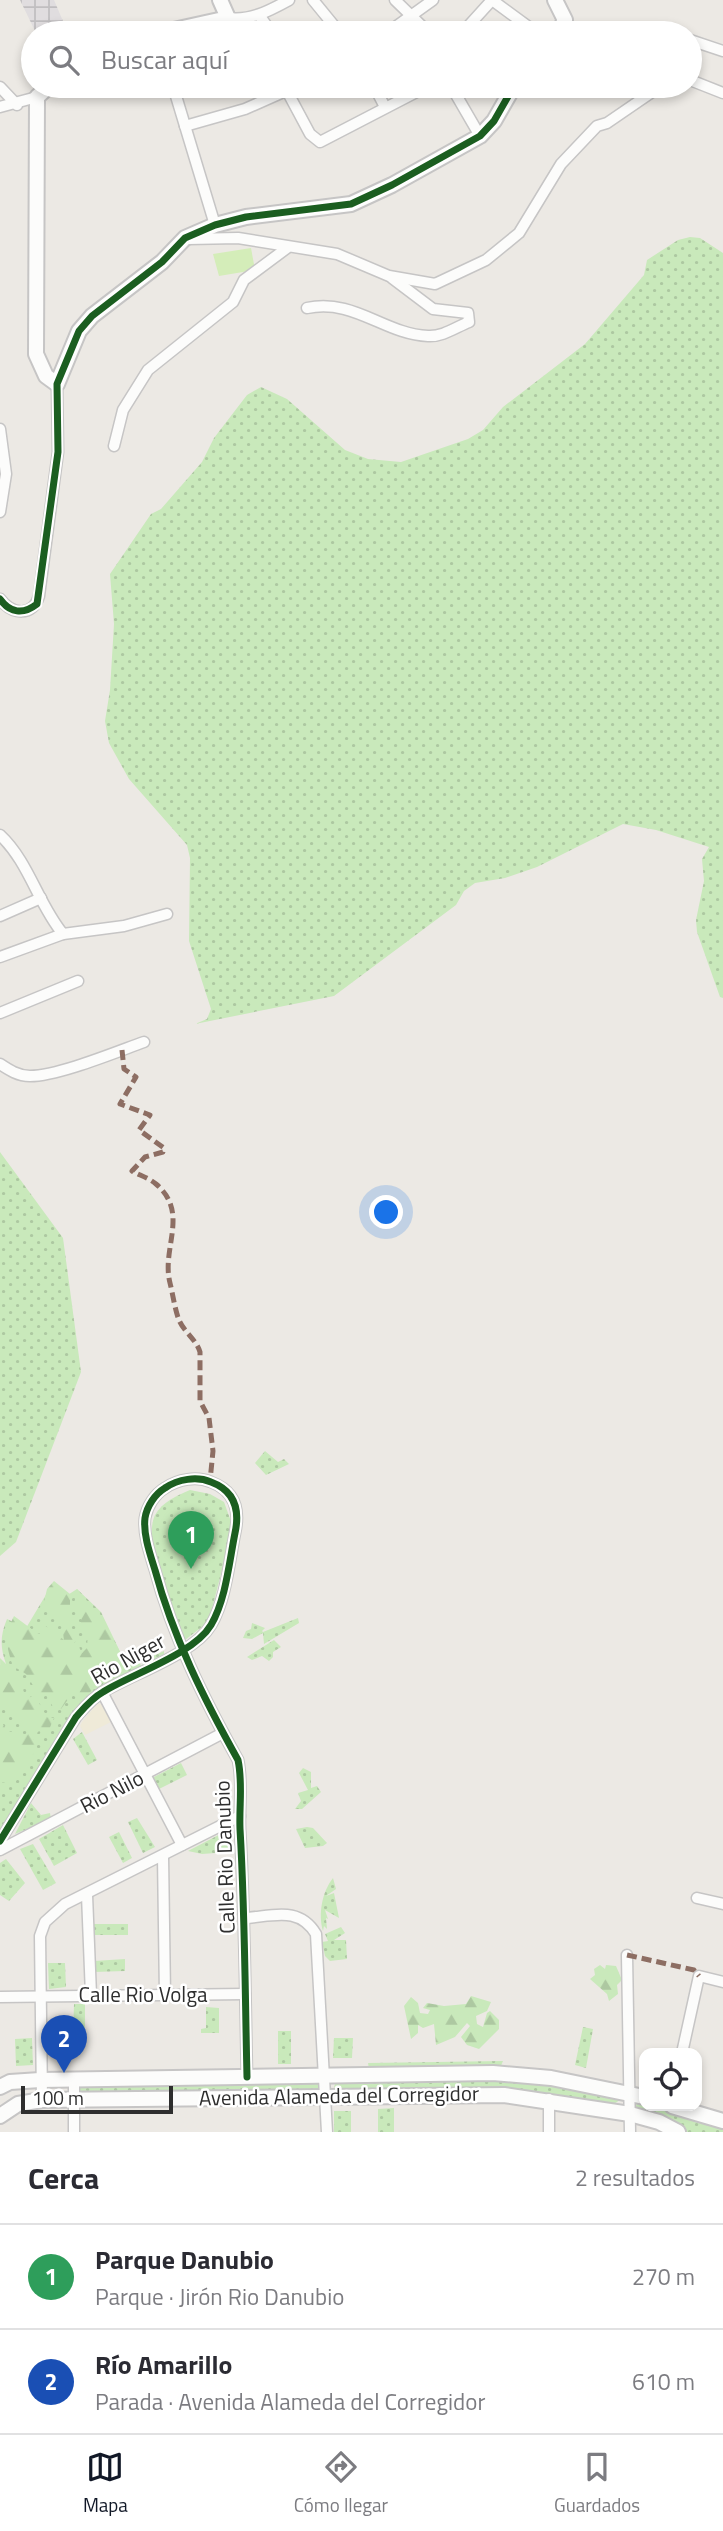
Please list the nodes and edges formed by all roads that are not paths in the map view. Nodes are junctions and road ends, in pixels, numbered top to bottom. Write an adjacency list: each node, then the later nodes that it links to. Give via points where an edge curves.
1 (220, 0): 9 (main road)
2 (289, 0): 8 (street)
3 (313, 0): 13 (street)
4 (395, 0): 10 (street)
5 (433, 0): 10 (street)
6 (492, 0): 16 (street); 17 (street)
7 (555, 0): 18 (main road)
8 (259, 15): 9 (street); 12 (street)
9 (228, 18): 11 (main road)
10 (412, 18): 14 (street); 15 (street)
11 (214, 21)
12 (263, 21)
13 (330, 21)
14 (407, 21)
15 (415, 21)
16 (473, 21)
17 (521, 21)
18 (560, 21)
19 (702, 44): 20 (street)
20 (723, 51)
21 (702, 85): 23 (street)
22 (0, 87): 34 (street)
23 (723, 93)
24 (34, 98): 34 (street)
25 (37, 98): 44 (main road, via 36,354 39,366)
26 (177, 98): 37 (street)
27 (271, 98): 37 (street)
28 (291, 98): 36 (street, via 310,134 320,142)
29 (380, 98): 36 (street)
30 (404, 98): 36 (street)
31 (459, 98): 38 (street)
32 (507, 98): 38 (main road)
33 (643, 98): 42 (street, via 597,126 561,164 519,233 486,260 435,284)
34 (17, 104): 35 (street)
35 (0, 107)
36 (385, 107)
37 (185, 126): 39 (street)
38 (480, 136): 39 (main road, via 351,204)
39 (215, 225): 40 (main road)
40 (182, 242): 41 (street, via 238,238); 44 (main road, via 79,331)
41 (288, 248): 42 (street, via 337,254); 46 (street, via 244,280 233,302 148,370 123,410)
42 (389, 276): 43 (street, via 433,309 468,313 469,322 430,337 335,305)
43 (307, 308)
44 (57, 384): 48 (street, via 58,452 37,604 29,611 17,612 6,608)
45 (0, 429): 47 (street, via 6,474)
46 (114, 446)
47 (0, 513)
48 (0, 599)
49 (0, 835): 50 (street, via 13,847)
50 (41, 898): 52 (street); 53 (street)
51 (167, 914): 53 (street, via 124,926)
52 (0, 916)
53 (63, 934): 54 (street)
54 (0, 957)
55 (78, 981): 56 (street)
56 (0, 1013)
57 (144, 1041): 58 (street, via 30,1076 12,1073)
58 (0, 1064)
59 (182, 1649): 59 (street, Rio Niger, via 164,1605 145,1516 166,1487 188,1479 210,1481 235,1500 238,1521 218,1611 201,1638); 60 (street, Rio Niger); 61 (street, Calle Rio Danubio)
60 (102, 1692): 62 (street); 64 (street, Rio Niger, via 76,1717)
61 (223, 1733): 62 (street, Rio Nilo); 63 (street, Calle Rio Danubio, via 242,1777)
62 (146, 1774): 65 (street); 66 (street, Rio Nilo)
63 (240, 1816): 65 (street); 71 (street, Calle Rio Danubio)
64 (0, 1841)
65 (182, 1845): 67 (street)
66 (0, 1850)
67 (163, 1856): 68 (street); 77 (street)
68 (87, 1895): 75 (street); 76 (street, via 65,1904 45,1922 40,1936)
69 (697, 1899): 70 (street)
70 (723, 1904)
71 (245, 1918): 74 (street, Calle Rio Danubio); 80 (street, via 297,1915 316,1934)
72 (627, 1955): 88 (street)
73 (723, 1982): 79 (street, via 699,1976)
74 (245, 1994): 77 (street, Calle Rio Volga); 81 (street, Calle Rio Danubio)
75 (91, 1995): 76 (street, Calle Rio Volga); 77 (street, Calle Rio Volga)
76 (41, 1996): 78 (street, Calle Rio Volga); 84 (street)
77 (165, 1996)
78 (0, 1997)
79 (683, 2048)
80 (325, 2075): 81 (main road, Avenida Alameda del Corregidor); 87 (street); 88 (main road, Avenida Alameda del Corregidor, via 493,2073 551,2078)
81 (247, 2077): 83 (main road, Avenida Alameda del Corregidor)
82 (0, 2078): 85 (street)
83 (74, 2079): 84 (main road, Avenida Alameda del Corregidor); 91 (street)
84 (40, 2080): 85 (main road, Avenida Alameda del Corregidor); 90 (street)
85 (22, 2081): 86 (main road, Avenida Alameda del Corregidor)
86 (0, 2087)
87 (326, 2096): 89 (main road, Avenida Alameda del Corregidor, via 457,2094); 91 (main road, Avenida Alameda del Corregidor); 97 (street)
88 (638, 2096): 93 (street)
89 (549, 2099): 93 (main road, Avenida Alameda del Corregidor); 98 (street)
90 (42, 2100): 91 (main road, Avenida Alameda del Corregidor); 94 (main road, Avenida Alameda del Corregidor, via 9,2107)
91 (74, 2100): 96 (street)
92 (689, 2111): 95 (main road)
93 (630, 2114): 99 (street); 100 (main road, Avenida Alameda del Corregidor)
94 (0, 2116)
95 (723, 2121)
96 (74, 2132)
97 (327, 2132)
98 (549, 2132)
99 (630, 2132)
100 (678, 2132)

